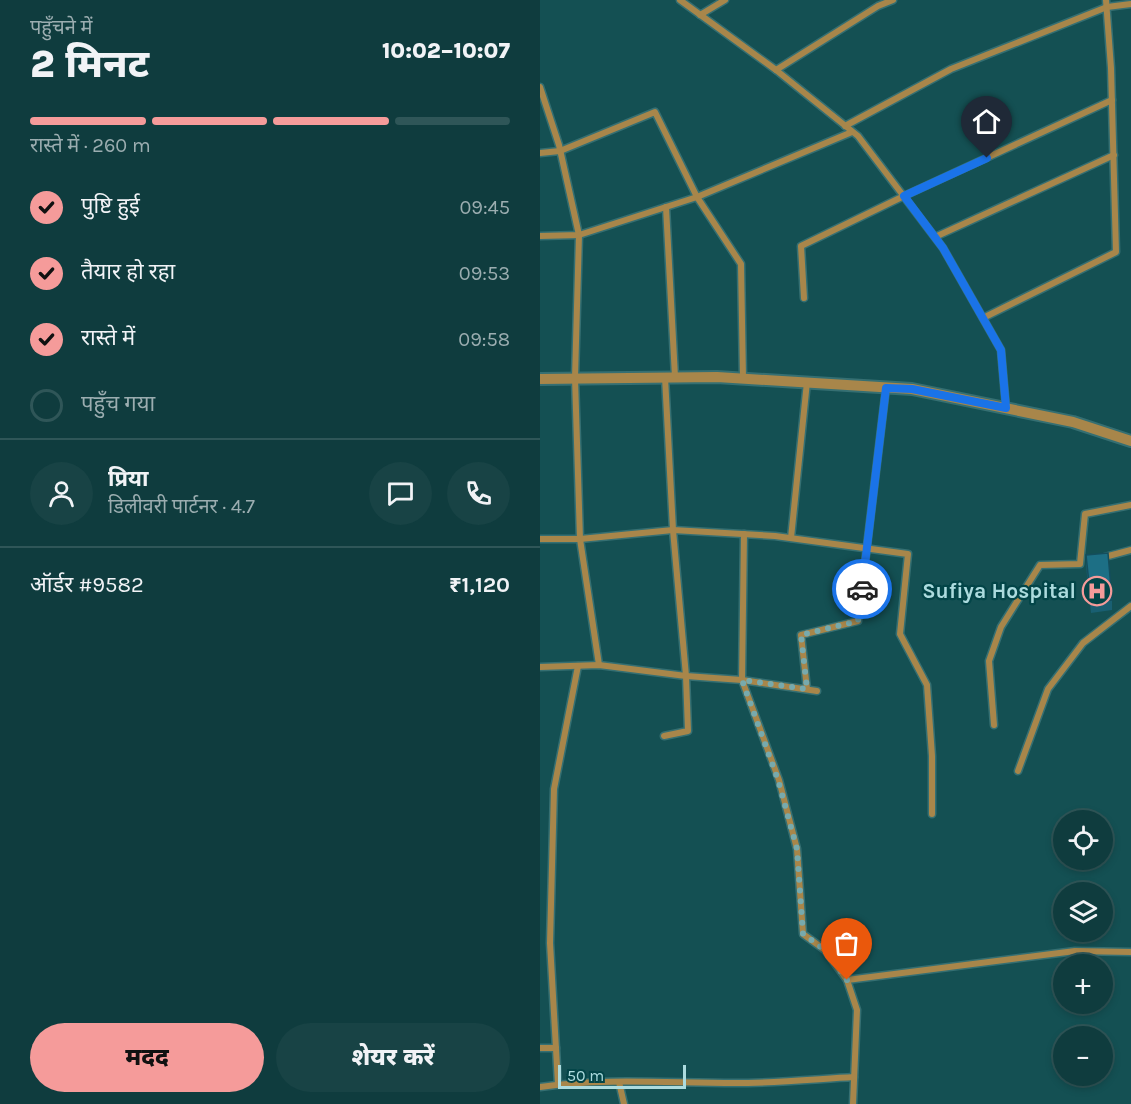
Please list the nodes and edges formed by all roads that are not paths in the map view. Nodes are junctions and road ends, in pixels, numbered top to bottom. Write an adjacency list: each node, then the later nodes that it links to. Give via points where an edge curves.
1 (680, 0): 6 (street)
2 (725, 0): 6 (street)
3 (893, 0): 7 (street)
4 (1106, 4): 5 (street); 9 (street); 10 (street, via 951,69)
5 (1131, 4)
6 (699, 15): 7 (street)
7 (776, 70): 10 (street)
8 (540, 87): 12 (street)
9 (1112, 100): 14 (street); 15 (street)
10 (845, 126): 11 (street)
11 (852, 132): 15 (street); 16 (street)
12 (560, 151): 13 (street); 16 (street, via 655,112); 18 (street)
13 (540, 153)
14 (1114, 155): 20 (street); 22 (street, via 1116,252)
15 (904, 196): 20 (street); 21 (street, via 801,246)
16 (698, 197): 17 (street); 25 (street, via 741,264)
17 (666, 207): 18 (street); 23 (street)
18 (579, 235): 19 (street); 24 (street)
19 (540, 236)
20 (935, 237): 22 (street)
21 (804, 298)
22 (983, 318): 29 (street, via 1001,350)
23 (670, 377): 24 (street); 25 (street); 32 (street)
24 (575, 378): 26 (street); 36 (street)
25 (742, 378): 27 (street)
26 (540, 379)
27 (807, 382): 28 (street); 34 (street)
28 (886, 388): 29 (street, via 912,389); 37 (street)
29 (1006, 408): 30 (street, via 1073,422)
30 (1131, 441)
31 (1131, 505): 39 (street, via 1086,514)
32 (673, 530): 33 (street); 36 (street); 44 (street)
33 (744, 534): 34 (street); 45 (street)
34 (791, 538): 37 (street)
35 (540, 539): 36 (street)
36 (580, 539): 41 (street)
37 (867, 548): 46 (street, via 858,621 801,635); 51 (street, via 908,554 900,634 927,685)
38 (1131, 549): 39 (street)
39 (1080, 564): 48 (street, via 1040,565 1001,627 990,661)
40 (1131, 606): 50 (street, via 1083,643 1048,689)
41 (599, 665): 42 (street); 44 (street)
42 (578, 666): 43 (street); 55 (street, via 554,789 550,943)
43 (540, 667)
44 (686, 676): 45 (street); 49 (street, via 688,731)
45 (742, 680): 46 (street); 53 (street, via 778,780 797,849 803,934 825,950)
46 (807, 689): 47 (street)
47 (816, 691)
48 (994, 724)
49 (664, 736)
50 (1018, 771)
51 (932, 814)
52 (1131, 952): 53 (street, via 1075,951)
53 (847, 980): 56 (street, via 857,1010)
54 (540, 1048): 55 (street)
55 (556, 1048): 58 (street)
56 (854, 1077): 57 (street, via 749,1083); 61 (street)
57 (619, 1082): 58 (street); 60 (street)
58 (558, 1084): 59 (street)
59 (540, 1087)
60 (624, 1104)
61 (853, 1104)

